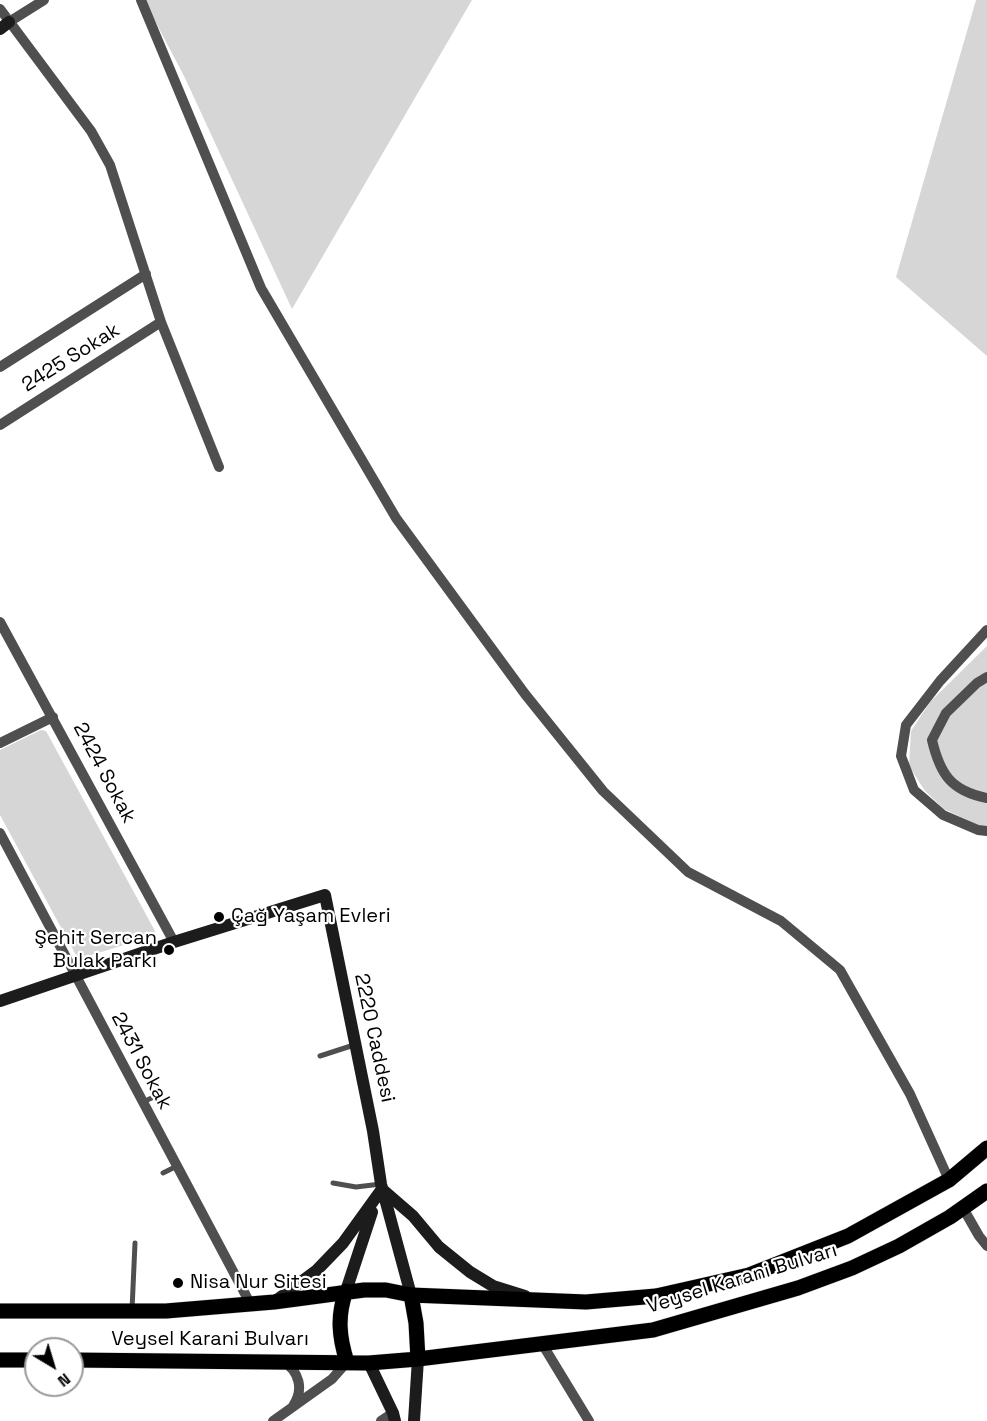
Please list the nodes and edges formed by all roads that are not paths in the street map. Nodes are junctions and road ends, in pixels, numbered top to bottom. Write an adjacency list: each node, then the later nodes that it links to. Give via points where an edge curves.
1 (44, 0): 6 (street)
2 (141, 0): 5 (street)
3 (151, 0): 5 (street)
4 (0, 9): 6 (street)
5 (148, 17): 30 (street, via 261,288 396,518 525,694 603,791 688,872 781,921 840,970 910,1094)
6 (5, 25): 7 (street, via 91,131 110,165)
7 (146, 274): 8 (street); 9 (street, 2425 Sokak)
8 (161, 322): 10 (street, 2425 Sokak); 11 (street)
9 (0, 367)
10 (0, 425)
11 (219, 467)
12 (0, 622): 15 (street, 2424 Sokak)
13 (987, 630): 18 (street, via 906,725 901,756 914,790 943,815)
14 (987, 677): 17 (street, via 946,713 932,740 937,763 952,783 972,795)
15 (53, 717): 16 (street); 20 (street, 2424 Sokak)
16 (0, 743)
17 (987, 798)
18 (987, 831)
19 (0, 833): 21 (street, 2431 Sokak)
20 (174, 942): 21 (street); 23 (street, 2220 Caddesi, via 325,895)
21 (76, 976): 22 (street); 26 (street, 2431 Sokak)
22 (0, 1001)
23 (356, 1045): 24 (lane); 32 (street, 2220 Caddesi)
24 (320, 1056)
25 (158, 1095): 26 (lane)
26 (143, 1102): 28 (street, 2431 Sokak)
27 (987, 1148): 30 (main road, Veysel Karani Bulvarı)
28 (177, 1166): 29 (lane); 41 (street, 2431 Sokak)
29 (163, 1173)
30 (949, 1180): 39 (main road, Veysel Karani Bulvarı, via 848,1236 749,1275 656,1296 586,1302)
31 (333, 1183): 32 (lane)
32 (381, 1186): 37 (street); 38 (street, 2220 Caddesi); 39 (street, via 439,1247 470,1272 493,1286); 40 (street, via 343,1243 317,1270)
33 (987, 1191): 34 (main road, Veysel Karani Bulvarı)
34 (963, 1208): 36 (street); 44 (main road, Veysel Karani Bulvarı, via 899,1246 798,1288 653,1330)
35 (135, 1244): 43 (lane)
36 (987, 1246)
37 (346, 1292): 38 (main road, Veysel Karani Bulvarı, via 386,1290); 40 (main road, Veysel Karani Bulvarı); 50 (main road, via 339,1327)
38 (411, 1295): 39 (main road, Veysel Karani Bulvarı); 45 (main road)
39 (537, 1300)
40 (274, 1302): 41 (main road, Veysel Karani Bulvarı)
41 (251, 1305): 43 (main road, Veysel Karani Bulvarı)
42 (0, 1311): 43 (main road, Veysel Karani Bulvarı)
43 (132, 1311)
44 (541, 1342): 45 (main road, Veysel Karani Bulvarı); 57 (street)
45 (418, 1359): 51 (main road, Veysel Karani Bulvarı); 56 (street)
46 (0, 1360): 47 (main road)
47 (24, 1360)
48 (84, 1360): 49 (main road, Veysel Karani Bulvarı)
49 (282, 1361): 50 (main road, Veysel Karani Bulvarı); 52 (street, via 295,1372 299,1383 297,1401)
50 (347, 1362): 51 (main road, Veysel Karani Bulvarı); 52 (street, via 332,1379)
51 (369, 1363): 53 (street)
52 (289, 1410): 54 (street)
53 (394, 1417): 55 (street)
54 (273, 1421)
55 (381, 1421)
56 (414, 1421)
57 (589, 1421)

